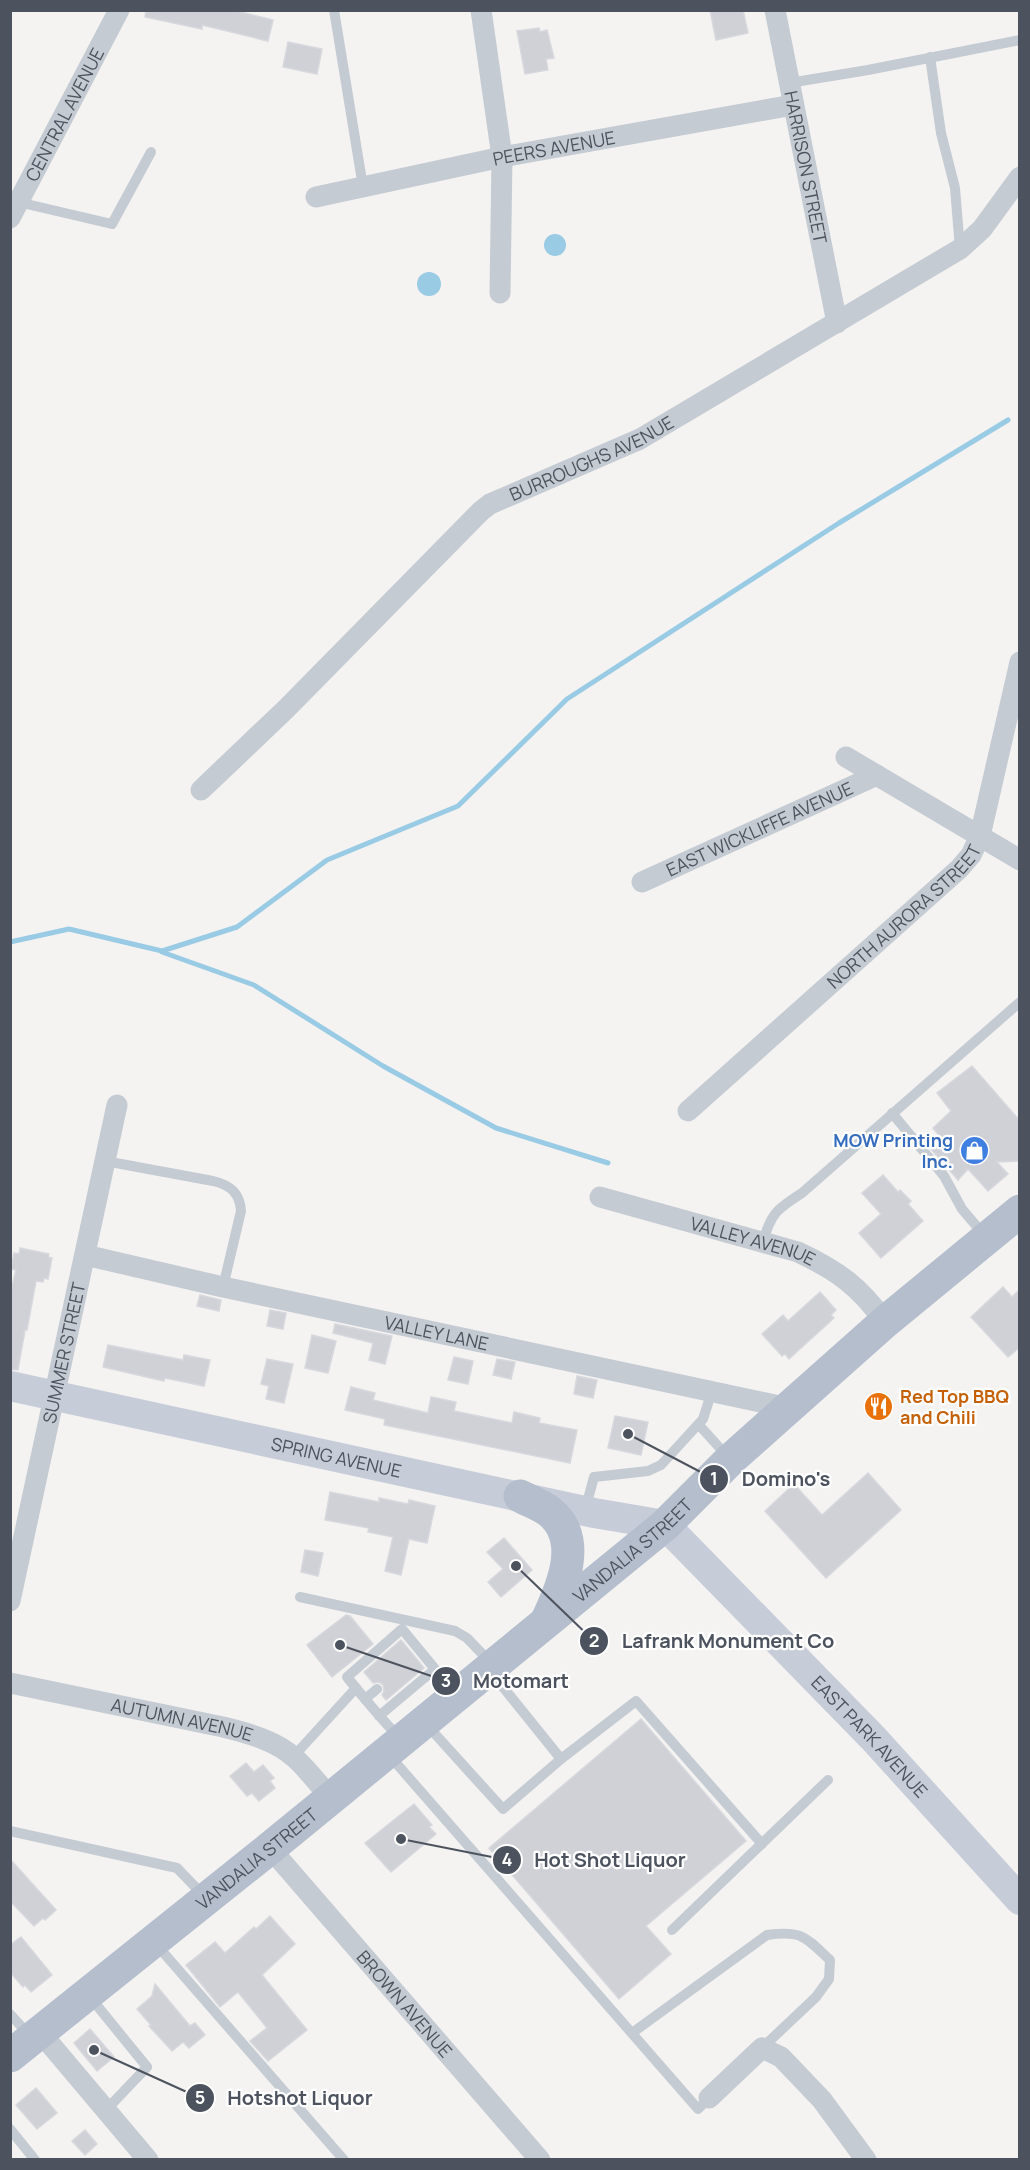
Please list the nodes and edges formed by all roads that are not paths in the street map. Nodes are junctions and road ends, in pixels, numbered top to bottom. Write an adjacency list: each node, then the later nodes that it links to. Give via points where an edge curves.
1 (119, 10): 14 (street, CENTRAL AVENUE)
2 (334, 10): 12 (lane)
3 (481, 10): 10 (street)
4 (775, 10): 7 (street, HARRISON STREET)
5 (1020, 40): 6 (lane)
6 (930, 57): 7 (lane); 15 (lane, via 941,133 955,188)
7 (789, 83): 8 (street, HARRISON STREET)
8 (793, 105): 10 (street, PEERS AVENUE); 17 (street, HARRISON STREET)
9 (151, 152): 14 (lane, via 112,224)
10 (502, 157): 12 (street, PEERS AVENUE); 16 (street)
11 (1020, 177): 15 (street, BURROUGHS AVENUE, via 982,229)
12 (363, 187): 13 (street, PEERS AVENUE)
13 (316, 197)
14 (14, 210)
15 (960, 249): 17 (street, BURROUGHS AVENUE)
16 (500, 293)
17 (837, 323): 21 (street, BURROUGHS AVENUE, via 640,439 490,504)
18 (1020, 662): 22 (street, NORTH AURORA STREET)
19 (846, 757): 20 (street, EAST WICKLIFFE AVENUE)
20 (876, 775): 22 (street, EAST WICKLIFFE AVENUE); 24 (street, EAST WICKLIFFE AVENUE)
21 (201, 790)
22 (980, 836): 23 (street, EAST WICKLIFFE AVENUE); 27 (street, NORTH AURORA STREET, via 960,868)
23 (1020, 860)
24 (642, 882)
25 (1020, 1002): 28 (lane)
26 (117, 1105): 29 (street, SUMMER STREET)
27 (688, 1111)
28 (892, 1113): 32 (lane); 33 (lane, via 802,1193 777,1209)
29 (105, 1161): 34 (street, SUMMER STREET); 35 (lane, via 213,1181 234,1191 241,1211)
30 (600, 1197): 33 (street, VALLEY AVENUE)
31 (1020, 1211): 32 (main road, VANDALIA STREET)
32 (987, 1237): 36 (main road, VANDALIA STREET)
33 (763, 1242): 36 (street, VALLEY AVENUE, via 828,1266 852,1283)
34 (85, 1255): 35 (street, VALLEY LANE); 39 (street, SUMMER STREET)
35 (223, 1287): 38 (street, VALLEY LANE)
36 (885, 1322): 40 (main road, VANDALIA STREET)
37 (10, 1386): 39 (street, SPRING AVENUE)
38 (712, 1391): 40 (street, VALLEY LANE); 41 (lane)
39 (54, 1396): 43 (street, SPRING AVENUE); 47 (street, SUMMER STREET)
40 (789, 1408): 42 (main road, VANDALIA STREET)
41 (699, 1425): 42 (lane); 44 (lane, via 656,1468 594,1477)
42 (731, 1459): 45 (main road, VANDALIA STREET)
43 (520, 1496): 44 (street, SPRING AVENUE); 48 (main road, via 549,1511 565,1533 568,1559 561,1592)
44 (585, 1511): 45 (street, SPRING AVENUE)
45 (665, 1525): 48 (main road, VANDALIA STREET); 66 (street, EAST PARK AVENUE, via 874,1738)
46 (300, 1597): 49 (lane)
47 (10, 1601)
48 (547, 1620): 51 (main road, VANDALIA STREET)
49 (412, 1621): 50 (lane); 51 (lane, via 461,1634)
50 (402, 1629): 53 (lane, via 347,1677); 56 (lane, via 418,1654 435,1669)
51 (490, 1667): 57 (main road, VANDALIA STREET); 59 (lane)
52 (10, 1683): 58 (street, AUTUMN AVENUE, via 239,1731 274,1744)
53 (356, 1688): 55 (lane); 58 (lane)
54 (377, 1689): 55 (lane)
55 (365, 1699): 56 (lane)
56 (379, 1716): 57 (lane)
57 (405, 1738): 59 (lane, via 503,1809); 61 (main road, VANDALIA STREET); 71 (lane)
58 (293, 1757): 61 (street, AUTUMN AVENUE)
59 (561, 1759): 63 (lane, via 636,1701)
60 (828, 1780): 63 (lane)
61 (331, 1798): 64 (main road, VANDALIA STREET)
62 (10, 1831): 65 (lane, via 177,1868)
63 (762, 1844): 67 (lane)
64 (270, 1848): 65 (main road, VANDALIA STREET); 80 (street, BROWN AVENUE)
65 (206, 1898): 68 (main road, VANDALIA STREET)
66 (1020, 1900)
67 (672, 1930)
68 (154, 1941): 69 (main road, VANDALIA STREET); 79 (lane)
69 (87, 1994): 72 (main road, VANDALIA STREET); 75 (lane, via 147,2067)
70 (10, 2014): 72 (lane)
71 (632, 2033): 73 (lane, via 767,1935 787,1932 807,1938 830,1960 829,1979 816,1997); 74 (lane, via 698,2109)
72 (27, 2042): 75 (street)
73 (762, 2048): 74 (street); 81 (street, via 781,2056 814,2091)
74 (709, 2097)
75 (106, 2110): 77 (street)
76 (10, 2129): 78 (lane)
77 (143, 2158)
78 (35, 2160)
79 (344, 2160)
80 (540, 2160)
81 (866, 2160)

